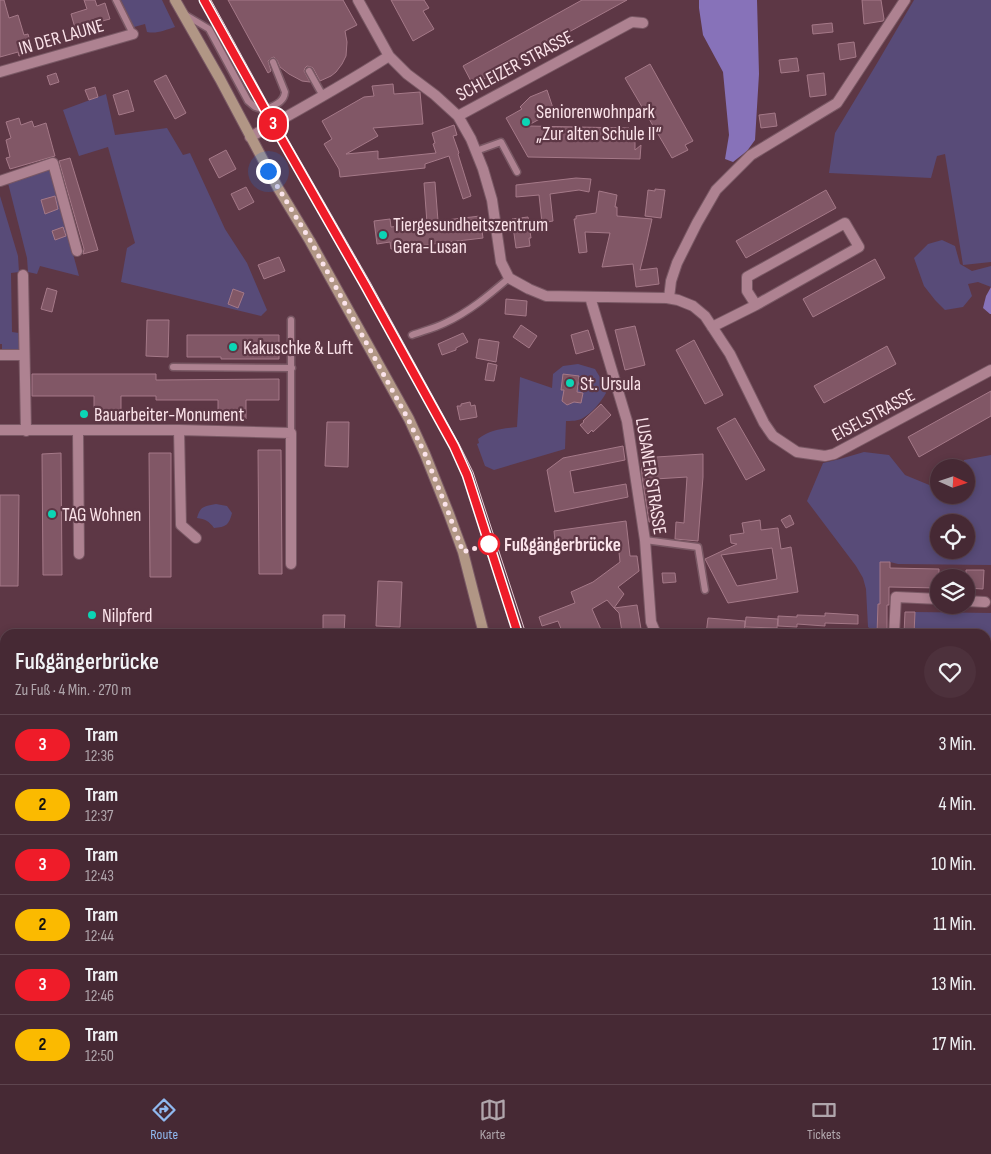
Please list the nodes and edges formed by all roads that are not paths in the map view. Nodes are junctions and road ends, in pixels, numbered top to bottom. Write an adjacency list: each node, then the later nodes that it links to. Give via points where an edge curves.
1 (116, 0): 7 (lane)
2 (175, 0): 5 (main road)
3 (358, 0): 8 (street, SCHLEIZER STRASSE)
4 (905, 0): 22 (street, via 838,103 751,155 716,190 677,262)
5 (182, 13): 9 (lane, via 209,29 248,101 265,110 283,100 284,96); 14 (main road)
6 (643, 22): 13 (street, SCHLEIZER STRASSE, via 632,22)
7 (133, 34): 11 (street, IN DER LAUNE)
8 (389, 56): 12 (street); 13 (street, SCHLEIZER STRASSE)
9 (273, 62)
10 (309, 71): 12 (lane)
11 (0, 72)
12 (322, 96): 14 (street)
13 (458, 116): 15 (street)
14 (250, 137): 45 (main road, via 425,454 463,552)
15 (476, 151): 16 (lane, via 501,142); 20 (street, via 492,200 502,262)
16 (517, 172)
17 (0, 181): 18 (street, via 53,163)
18 (77, 251)
19 (22, 275): 28 (street)
20 (509, 278): 21 (street, via 546,296); 26 (lane, via 462,315)
21 (590, 297): 22 (street); 38 (street, LUSANER STRASSE, via 627,421)
22 (669, 298): 25 (street, EISELSTRASSE, via 692,306 705,316)
23 (756, 305): 23 (street, via 859,247 845,223 747,277 748,290); 25 (street)
24 (291, 320): 30 (lane)
25 (712, 327): 31 (street, EISELSTRASSE, via 730,354 772,436 796,452 834,454)
26 (412, 335)
27 (0, 355): 28 (street)
28 (24, 355): 35 (street)
29 (172, 367): 30 (lane)
30 (292, 368): 36 (lane)
31 (991, 370)
32 (0, 430): 35 (street)
33 (78, 430): 34 (street); 35 (street); 39 (street)
34 (179, 430): 36 (street); 37 (street, via 181,526)
35 (26, 431)
36 (291, 433): 40 (street)
37 (196, 538)
38 (644, 540): 41 (lane, via 698,547); 46 (street, LUSANER STRASSE)
39 (79, 554)
40 (291, 564)
41 (705, 590)
42 (930, 599): 47 (street, via 896,597)
43 (975, 602): 44 (street)
44 (984, 602)
45 (483, 629)
46 (654, 629)
47 (894, 629)

